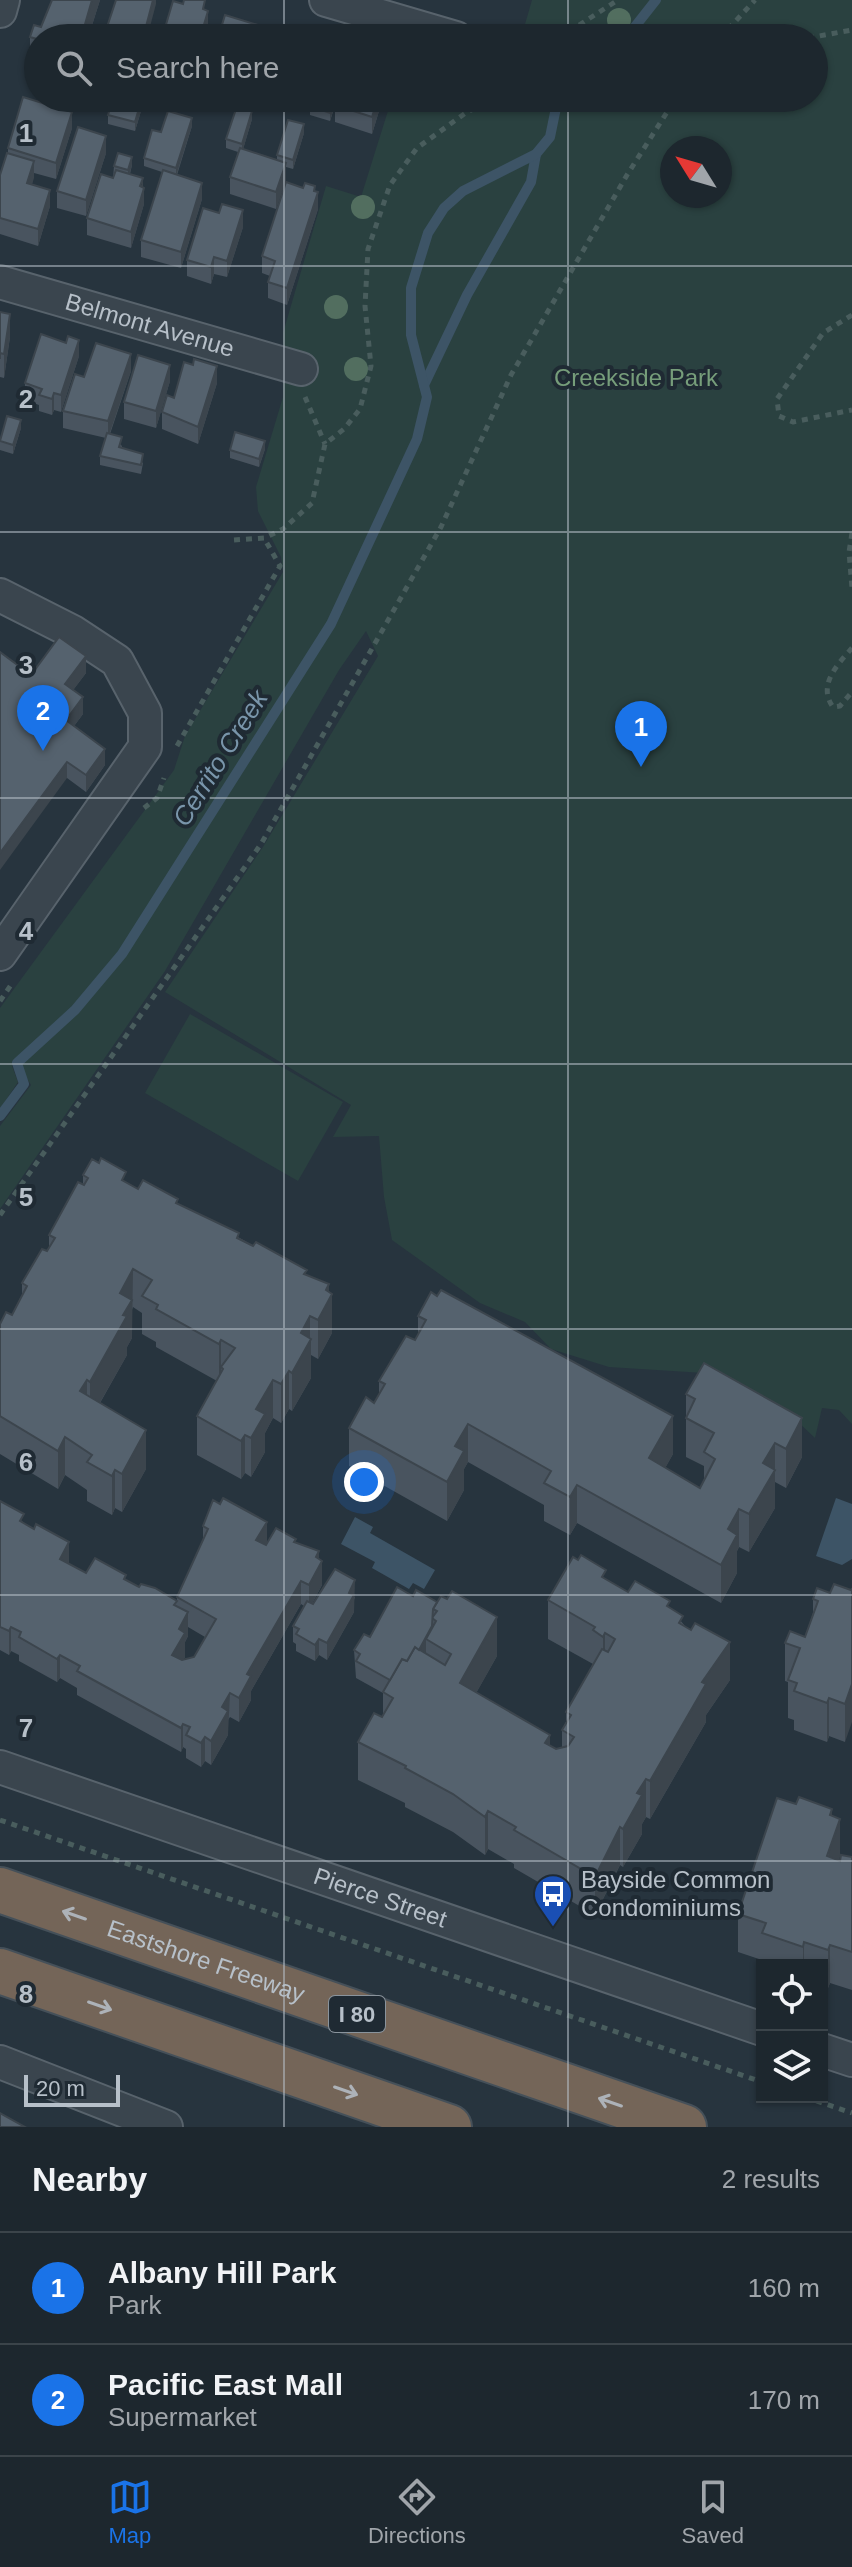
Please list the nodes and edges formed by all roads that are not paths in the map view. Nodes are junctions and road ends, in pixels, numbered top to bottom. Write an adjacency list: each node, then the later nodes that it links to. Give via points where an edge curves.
1 (3, 0): 3 (street)
2 (326, 0): 4 (street)
3 (0, 11)
4 (408, 24)
5 (0, 282): 6 (street, Belmont Avenue)
6 (301, 369)
7 (0, 595): 8 (street, via 117,661 145,713 145,747)
8 (0, 954)
9 (0, 1767): 12 (street, Pierce Street)
10 (0, 1890): 18 (highway, Eastshore Freeway / I 80, one-way to 10)
11 (0, 1971): 17 (highway, one-way to 17)
12 (756, 2027)
13 (828, 2052): 14 (street)
14 (852, 2060)
15 (0, 2062): 16 (street)
16 (166, 2127)
17 (449, 2127)
18 (684, 2127)

